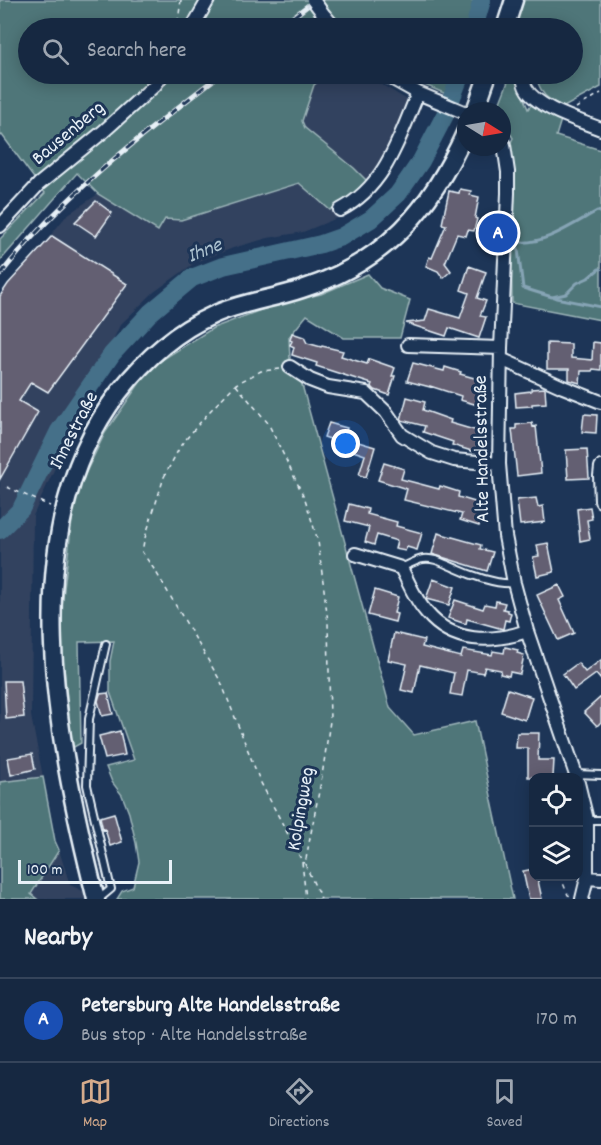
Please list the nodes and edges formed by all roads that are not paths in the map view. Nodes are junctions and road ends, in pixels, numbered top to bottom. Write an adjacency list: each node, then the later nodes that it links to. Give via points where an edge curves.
1 (208, 0): 4 (street)
2 (313, 0): 5 (street, bridge)
3 (514, 0): 6 (main road)
4 (198, 18)
5 (326, 18)
6 (508, 18)
7 (156, 84): 18 (street, Bausenberg, via 39,184)
8 (402, 84): 11 (street)
9 (483, 84): 12 (main road)
10 (525, 84): 14 (street, via 533,97 547,107)
11 (418, 93): 13 (street); 17 (street, via 393,154 377,180 354,203)
12 (473, 102)
13 (457, 108)
14 (601, 129)
15 (457, 149): 34 (main road, Ihnestraße, via 429,198 373,256 326,281 241,305 194,324 149,358 94,431 80,460 62,517 52,621 63,745)
16 (506, 156): 20 (street, Alte Handelsstraße, via 508,193)
17 (340, 210)
18 (0, 226)
19 (408, 345): 20 (street, Alte Handelsstraße)
20 (501, 353): 22 (street, via 563,387); 23 (street, Alte Handelsstraße)
21 (290, 367): 23 (street, via 328,387 366,393 402,435 432,453 454,460)
22 (601, 402)
23 (499, 464): 28 (street, Alte Handelsstraße, via 505,536)
24 (601, 473): 25 (street)
25 (601, 501)
26 (355, 554): 27 (street)
27 (401, 568): 28 (lane, via 434,559 493,581); 29 (street, via 427,613 441,627 457,635 491,639)
28 (514, 583): 29 (street, Alte Handelsstraße)
29 (527, 631): 31 (street, Alte Handelsstraße)
30 (106, 644): 34 (lane)
31 (575, 773)
32 (601, 775): 33 (lane)
33 (583, 777)
34 (79, 787): 40 (main road, Ihnestraße, via 83,847)
35 (583, 801): 36 (street, Alte Handelsstraße)
36 (588, 820): 37 (lane); 38 (street, Alte Handelsstraße)
37 (601, 820)
38 (587, 878): 39 (street); 41 (street, Alte Handelsstraße)
39 (601, 879)
40 (97, 899)
41 (582, 899)

